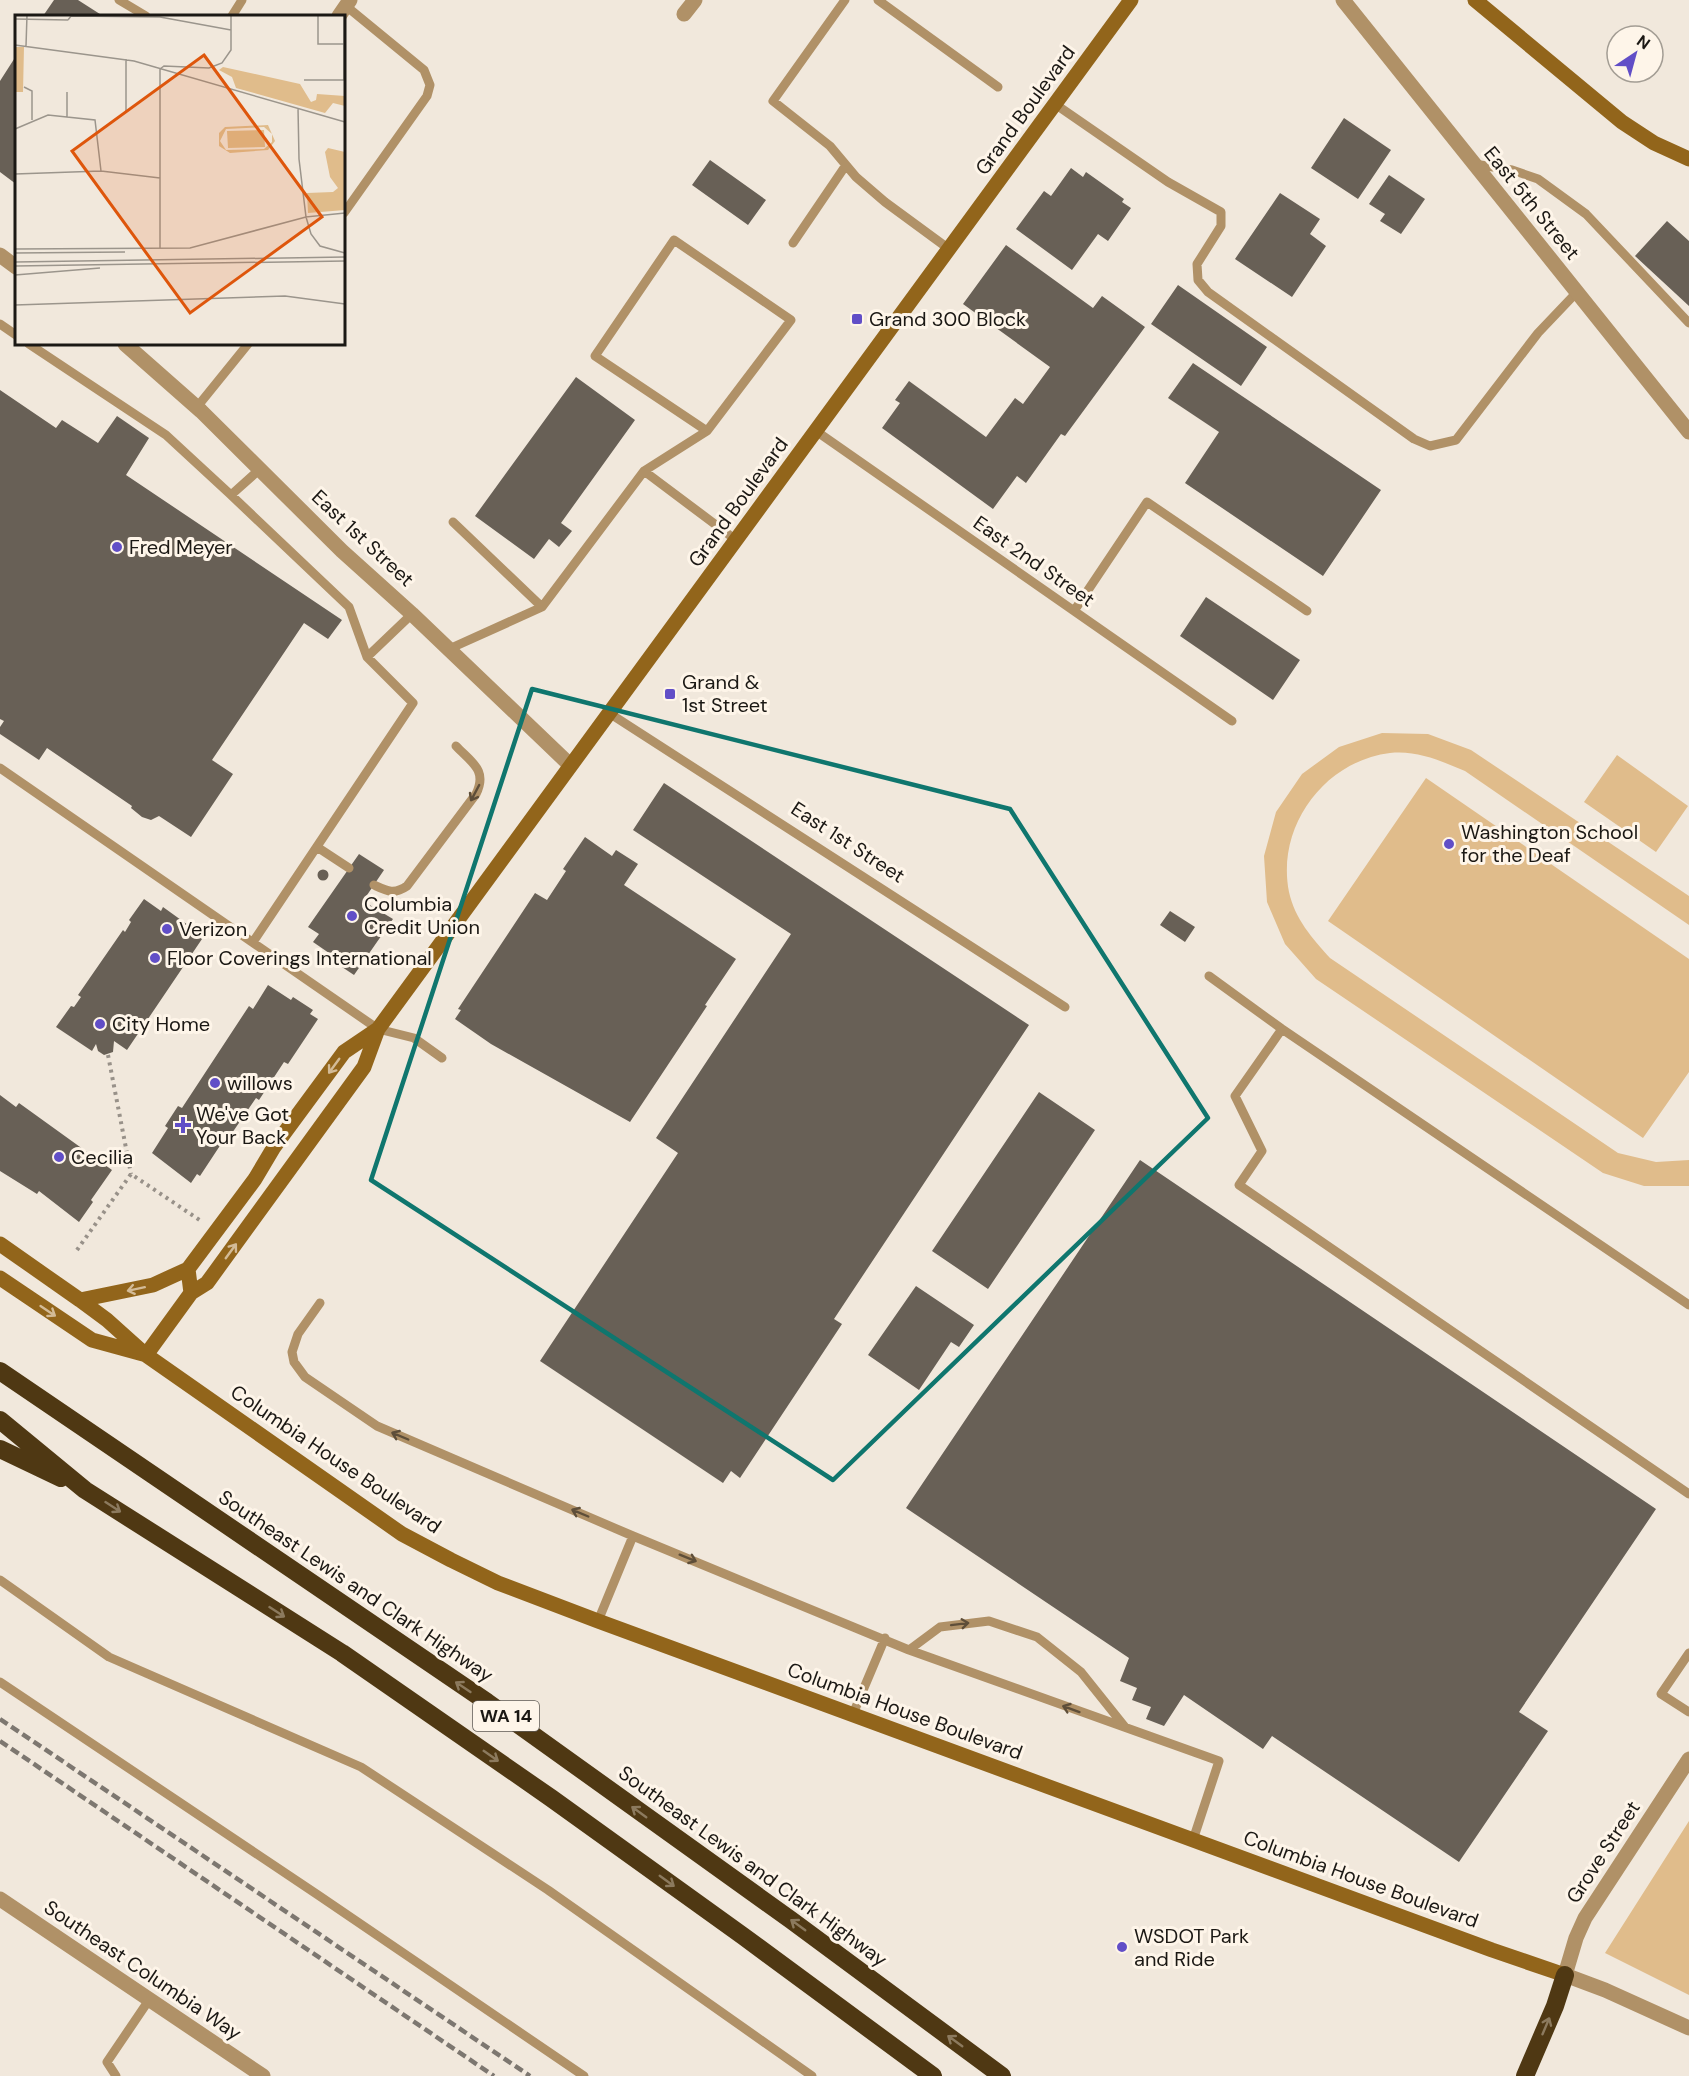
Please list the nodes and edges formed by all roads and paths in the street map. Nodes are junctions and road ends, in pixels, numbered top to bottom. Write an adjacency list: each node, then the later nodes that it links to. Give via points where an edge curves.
1 (119, 0): 11 (lane)
2 (242, 0): 12 (lane)
3 (695, 0): 10 (street)
4 (845, 0): 17 (lane, via 773,101 830,146)
5 (878, 0): 13 (lane)
6 (1131, 0): 14 (main road, Grand Boulevard)
7 (1342, 0): 16 (street, East 5th Street)
8 (1475, 0): 15 (main road, via 1622,122)
9 (345, 7): 18 (lane, via 424,70 430,85 427,96)
10 (684, 14)
11 (144, 15)
12 (233, 15)
13 (998, 87)
14 (1055, 104): 20 (main road, Grand Boulevard); 23 (lane, via 1168,182 1221,212 1221,226 1197,264 1198,280 1208,292 1414,439 1430,446 1456,440 1538,333)
15 (1689, 159)
16 (1474, 164): 23 (street, East 5th Street); 24 (lane, via 1512,170 1548,186 1586,214)
17 (846, 165): 19 (lane); 20 (lane, via 885,202)
18 (345, 212)
19 (793, 243)
20 (949, 249): 32 (main road, Grand Boulevard)
21 (0, 255): 22 (street)
22 (15, 266)
23 (1577, 292): 33 (street, East 5th Street)
24 (1689, 322)
25 (0, 324): 26 (lane)
26 (15, 334)
27 (31, 345): 36 (lane, via 166,435)
28 (126, 345): 30 (street, East 1st Street)
29 (247, 345): 30 (lane)
30 (197, 407): 34 (street, East 1st Street)
31 (707, 431): 31 (lane, via 791,320 674,240 595,356); 35 (lane)
32 (816, 431): 38 (main road, Grand Boulevard); 40 (lane, East 2nd Street)
33 (1689, 432)
34 (260, 469): 36 (lane); 42 (street, East 1st Street)
35 (644, 471): 38 (lane); 39 (lane)
36 (231, 495): 44 (lane, via 349,608)
37 (453, 522): 39 (lane)
38 (736, 540): 45 (main road, Grand Boulevard)
39 (542, 607): 43 (lane)
40 (1074, 611): 41 (lane, via 1147,502); 46 (lane, East 2nd Street)
41 (1307, 611)
42 (412, 614): 43 (street, East 1st Street); 44 (lane)
43 (449, 649): 48 (street, East 1st Street)
44 (367, 657): 50 (lane, via 413,703)
45 (609, 712): 48 (main road, Grand Boulevard); 55 (lane, East 1st Street)
46 (1232, 721)
47 (456, 746): 52 (lane, one-way to 52, via 481,775 476,794 407,886 389,892)
48 (570, 765): 56 (main road, Grand Boulevard)
49 (0, 768): 53 (lane)
50 (317, 846): 51 (lane); 53 (lane)
51 (349, 868)
52 (374, 885)
53 (253, 942): 56 (lane)
54 (1209, 976): 57 (lane)
55 (1065, 1007)
56 (378, 1029): 59 (lane, via 414,1038); 64 (main road, Grand Boulevard, one-way to 64, via 344,1052); 66 (main road, Grand Boulevard, one-way to 56, via 207,1283 364,1066)
57 (1282, 1029): 69 (lane); 75 (lane, via 1235,1096 1262,1151 1239,1185)
58 (108, 1055): 60 (path)
59 (442, 1058)
60 (131, 1174): 61 (path); 63 (path)
61 (202, 1221)
62 (0, 1245): 67 (main road, Columbia House Boulevard)
63 (77, 1250)
64 (188, 1269): 66 (main road); 67 (main road, one-way to 67, via 146,1287)
65 (0, 1278): 70 (main road, Columbia House Boulevard, one-way to 70, via 92,1340)
66 (191, 1293): 70 (main road, Grand Boulevard)
67 (80, 1300): 70 (main road, Columbia House Boulevard)
68 (320, 1303): 76 (lane, one-way to 68, via 377,1426 305,1377 294,1362 294,1343)
69 (1689, 1305)
70 (146, 1355): 78 (main road, Columbia House Boulevard, via 402,1533 498,1583)
71 (0, 1371): 97 (highway, Southeast Lewis and Clark Highway / WA 14, one-way to 71, via 487,1702)
72 (0, 1420): 74 (highway, WA 14)
73 (0, 1449): 74 (highway)
74 (85, 1490): 96 (highway, WA 14, one-way to 96, via 342,1653 743,1936)
75 (1689, 1494)
76 (633, 1536): 78 (lane); 79 (lane, one-way to 79)
77 (0, 1580): 95 (lane, via 109,1657 362,1767 548,1890)
78 (598, 1621): 84 (main road, Columbia House Boulevard)
79 (885, 1638): 80 (lane); 84 (lane)
80 (909, 1650): 85 (lane, one-way to 80); 85 (lane, one-way to 85, via 940,1627 989,1621 1037,1637 1081,1672)
81 (1689, 1653): 83 (lane, via 1661,1694)
82 (0, 1682): 94 (lane)
83 (1689, 1712)
84 (853, 1714): 87 (main road, Columbia House Boulevard)
85 (1126, 1729): 87 (lane, via 1219,1761)
86 (1689, 1759): 89 (street, Grove Street, via 1585,1918)
87 (1193, 1840): 89 (main road, Columbia House Boulevard)
88 (0, 1899): 90 (street, Southeast Columbia Way)
89 (1565, 1975): 91 (street, Columbia House Boulevard); 98 (highway, one-way to 89)
90 (149, 2000): 92 (lane, via 107,2062); 93 (street, Southeast Columbia Way)
91 (1689, 2028)
92 (116, 2076)
93 (263, 2076)
94 (584, 2076)
95 (812, 2076)
96 (933, 2076)
97 (1002, 2076)
98 (1526, 2076)

